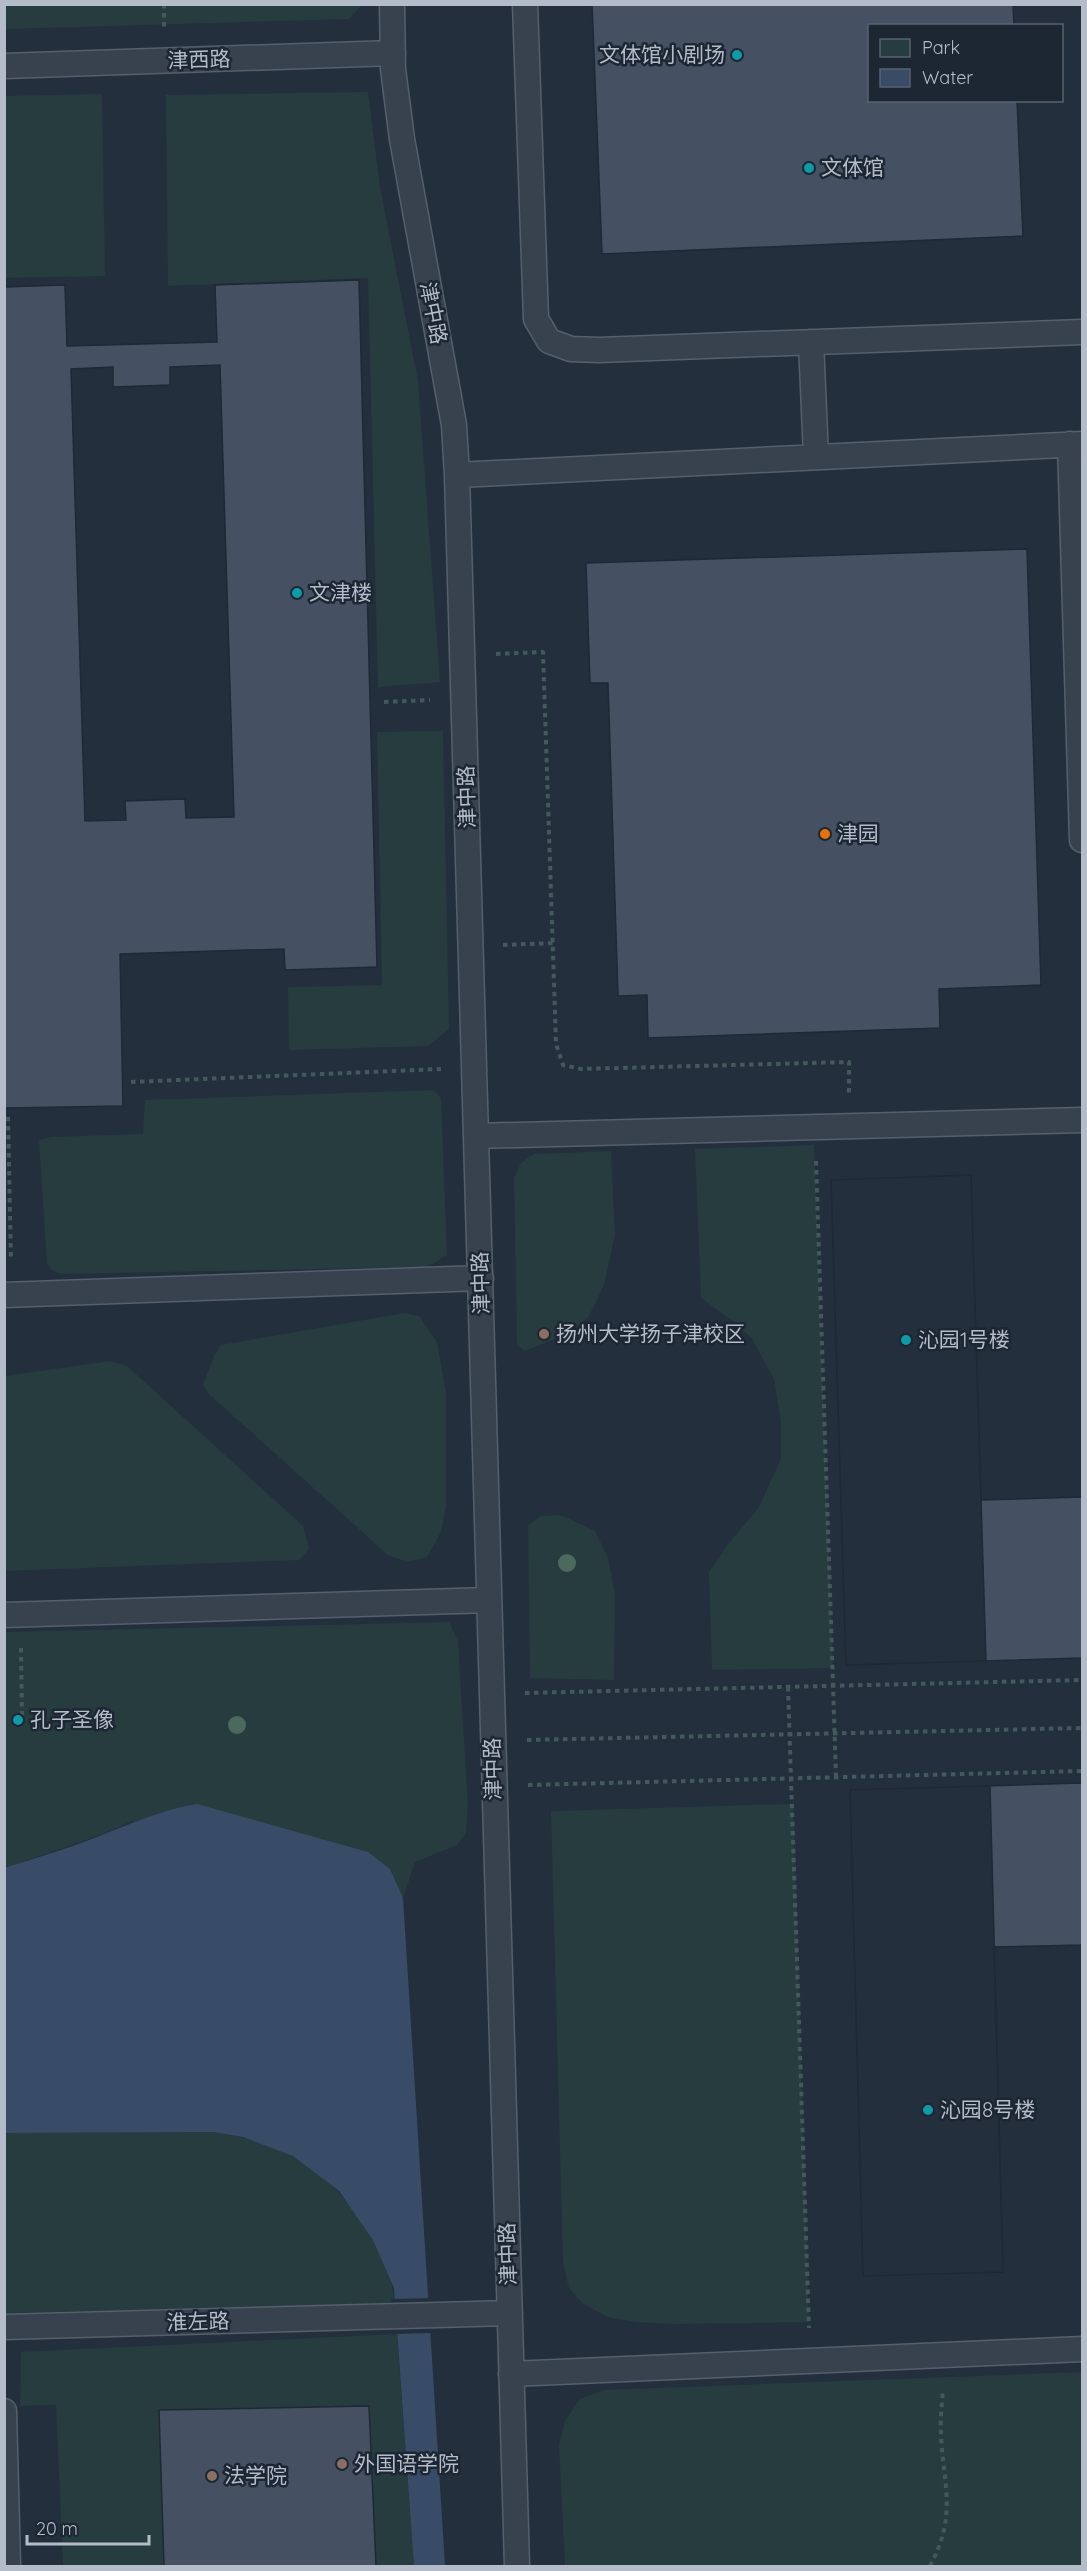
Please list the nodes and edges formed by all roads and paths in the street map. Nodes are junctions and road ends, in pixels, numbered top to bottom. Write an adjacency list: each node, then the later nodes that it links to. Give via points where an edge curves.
1 (392, 4): 3 (lane, 津中路)
2 (525, 4): 6 (lane, via 537,319 549,341 571,349 599,350)
3 (393, 53): 4 (lane, 津西路); 9 (lane, 津中路, via 402,139 454,425)
4 (4, 66)
5 (1083, 332): 6 (lane)
6 (811, 342): 8 (lane)
7 (1076, 444): 8 (lane); 13 (lane)
8 (816, 457): 9 (lane)
9 (458, 475): 10 (lane, 津中路)
10 (463, 655): 11 (lane, 津中路); 14 (path, via 543,652)
11 (464, 699): 12 (path); 15 (lane, 津中路)
12 (384, 702)
13 (1083, 840)
14 (553, 943): 15 (path); 20 (path, via 556,1044 563,1065 581,1069 849,1062)
15 (471, 946): 16 (lane, 津中路)
16 (474, 1068): 17 (path); 22 (lane, 津中路)
17 (131, 1082)
18 (8, 1117): 24 (path)
19 (1083, 1120): 20 (lane)
20 (850, 1126): 21 (lane)
21 (815, 1127): 22 (lane); 28 (path)
22 (476, 1136): 23 (lane, 津中路)
23 (481, 1278): 24 (lane); 25 (lane, 津中路)
24 (8, 1295)
25 (489, 1600): 26 (lane); 30 (lane, 津中路)
26 (13, 1615): 31 (path)
27 (1083, 1680): 28 (path)
28 (833, 1686): 29 (path); 33 (path)
29 (788, 1687): 30 (path); 34 (path)
30 (492, 1694): 35 (lane, 津中路)
31 (22, 1716)
32 (1083, 1728): 33 (path)
33 (835, 1733): 34 (path); 37 (path)
34 (790, 1734): 35 (path); 38 (path)
35 (493, 1741): 39 (lane, 津中路)
36 (1083, 1771): 37 (path)
37 (836, 1778): 38 (path)
38 (791, 1779): 39 (path); 44 (path)
39 (494, 1786): 40 (lane, 津中路)
40 (510, 2313): 41 (lane, 淮左路); 45 (lane, 津中路)
41 (4, 2327)
42 (1083, 2349): 43 (lane)
43 (944, 2355): 44 (lane); 49 (path, via 941,2433 949,2498 946,2524)
44 (810, 2361): 45 (lane)
45 (511, 2374): 48 (lane, 津中路)
46 (4, 2411): 47 (lane)
47 (8, 2566)
48 (517, 2566)
49 (930, 2566)

